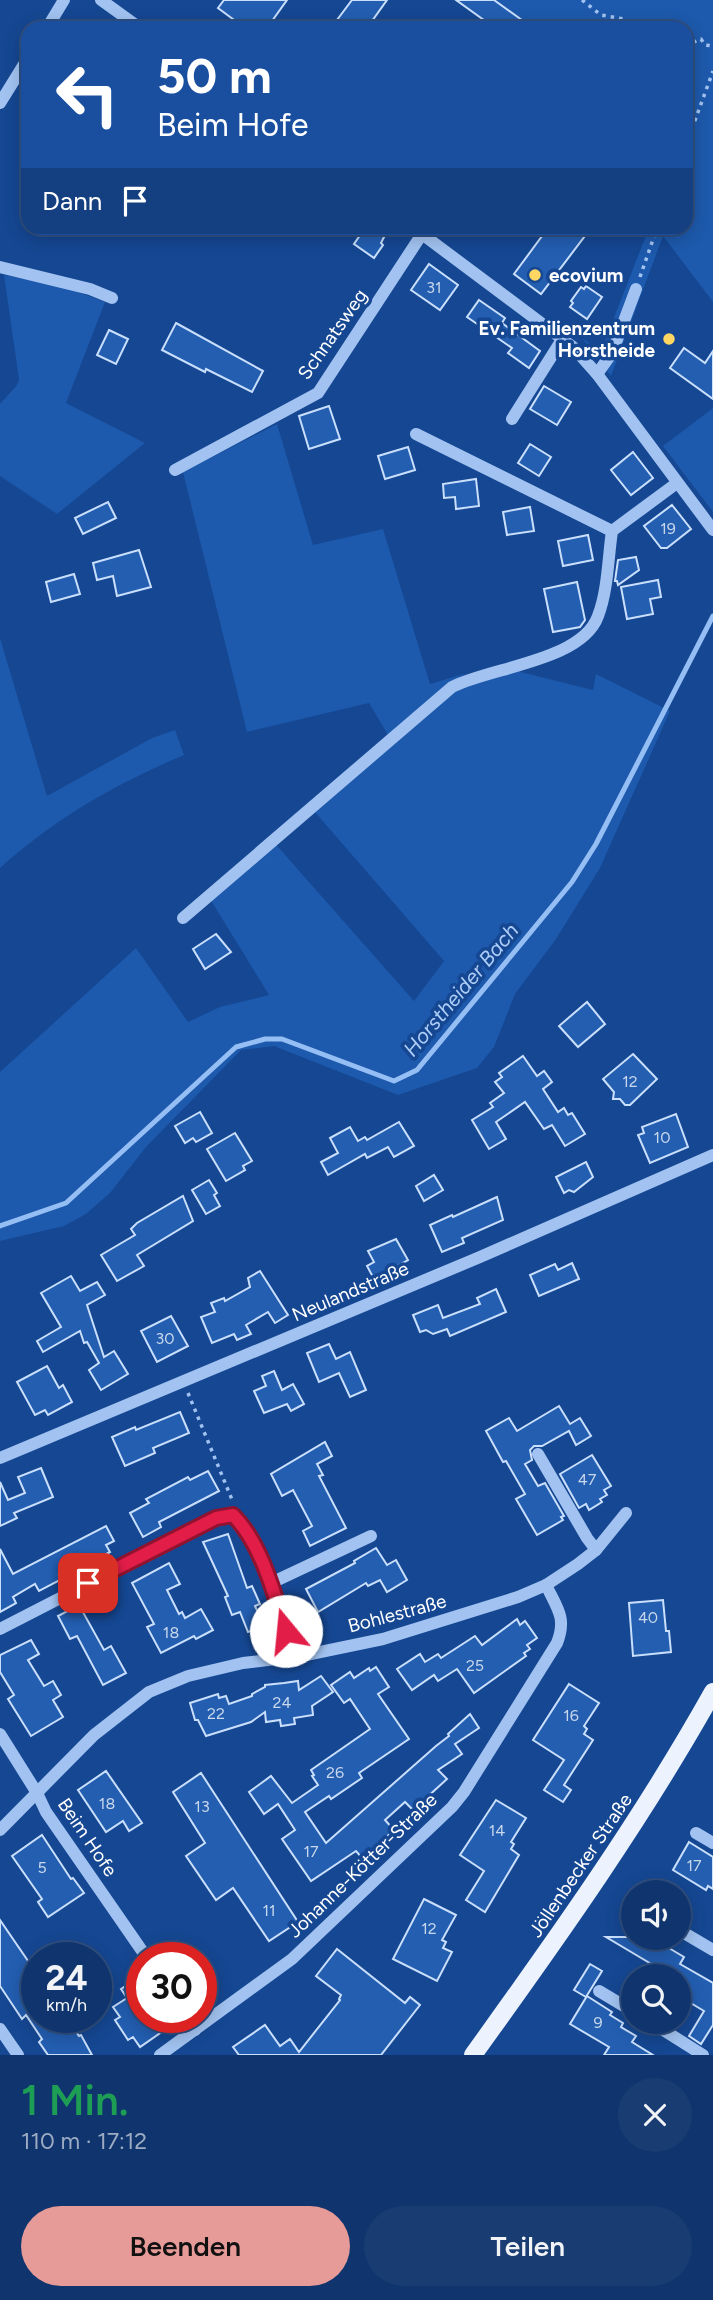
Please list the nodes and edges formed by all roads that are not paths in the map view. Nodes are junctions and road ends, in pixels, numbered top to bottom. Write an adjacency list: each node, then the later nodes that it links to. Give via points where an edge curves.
1 (64, 0): 3 (street)
2 (101, 0): 4 (street)
3 (51, 21)
4 (130, 21)
5 (21, 69): 6 (street)
6 (0, 103)
7 (416, 235): 16 (street, Schnatsweg, via 318,393)
8 (423, 235): 12 (street, Schnatsweg)
9 (0, 267): 11 (street)
10 (636, 289): 13 (street, via 612,353)
11 (112, 298)
12 (563, 338): 13 (street, Schnatsweg); 14 (street)
13 (597, 374): 17 (street, Schnatsweg)
14 (512, 419)
15 (416, 434): 19 (street)
16 (175, 470)
17 (677, 483): 18 (street, Schnatsweg); 19 (street)
18 (713, 530)
19 (612, 531): 20 (street, via 598,619 585,636 531,663 485,673 452,687)
20 (183, 918)
21 (713, 1155): 23 (street, Neulandstraße)
22 (538, 1454): 26 (street)
23 (0, 1458)
24 (626, 1513): 26 (street, Bohlestraße)
25 (371, 1535): 27 (street)
26 (596, 1550): 28 (street, Bohlestraße)
27 (271, 1583): 29 (street, via 246,1528 233,1515 216,1518); 30 (street, via 286,1631)
28 (546, 1585): 30 (street, Bohlestraße, via 383,1639); 42 (street, Johanne-Kötter-Straße, via 562,1616 562,1630 452,1807 292,1959)
29 (0, 1629)
30 (288, 1658): 33 (street, Bohlestraße, via 188,1676 149,1692 94,1735)
31 (713, 1693): 48 (main road, Jöllenbecker Straße, via 584,1901)
32 (0, 1734): 33 (street, Beim Hofe)
33 (37, 1793): 34 (street, Bohlestraße); 38 (street, Beim Hofe)
34 (0, 1830)
35 (696, 1833): 36 (street)
36 (713, 1843)
37 (691, 1937): 39 (street)
38 (136, 1942)
39 (713, 1950)
40 (599, 1991): 41 (street)
41 (621, 2004)
42 (217, 2014)
43 (0, 2029): 46 (street)
44 (191, 2033): 47 (street, Johanne-Kötter-Straße)
45 (670, 2034): 49 (street)
46 (18, 2055)
47 (160, 2055)
48 (473, 2055)
49 (703, 2055)

